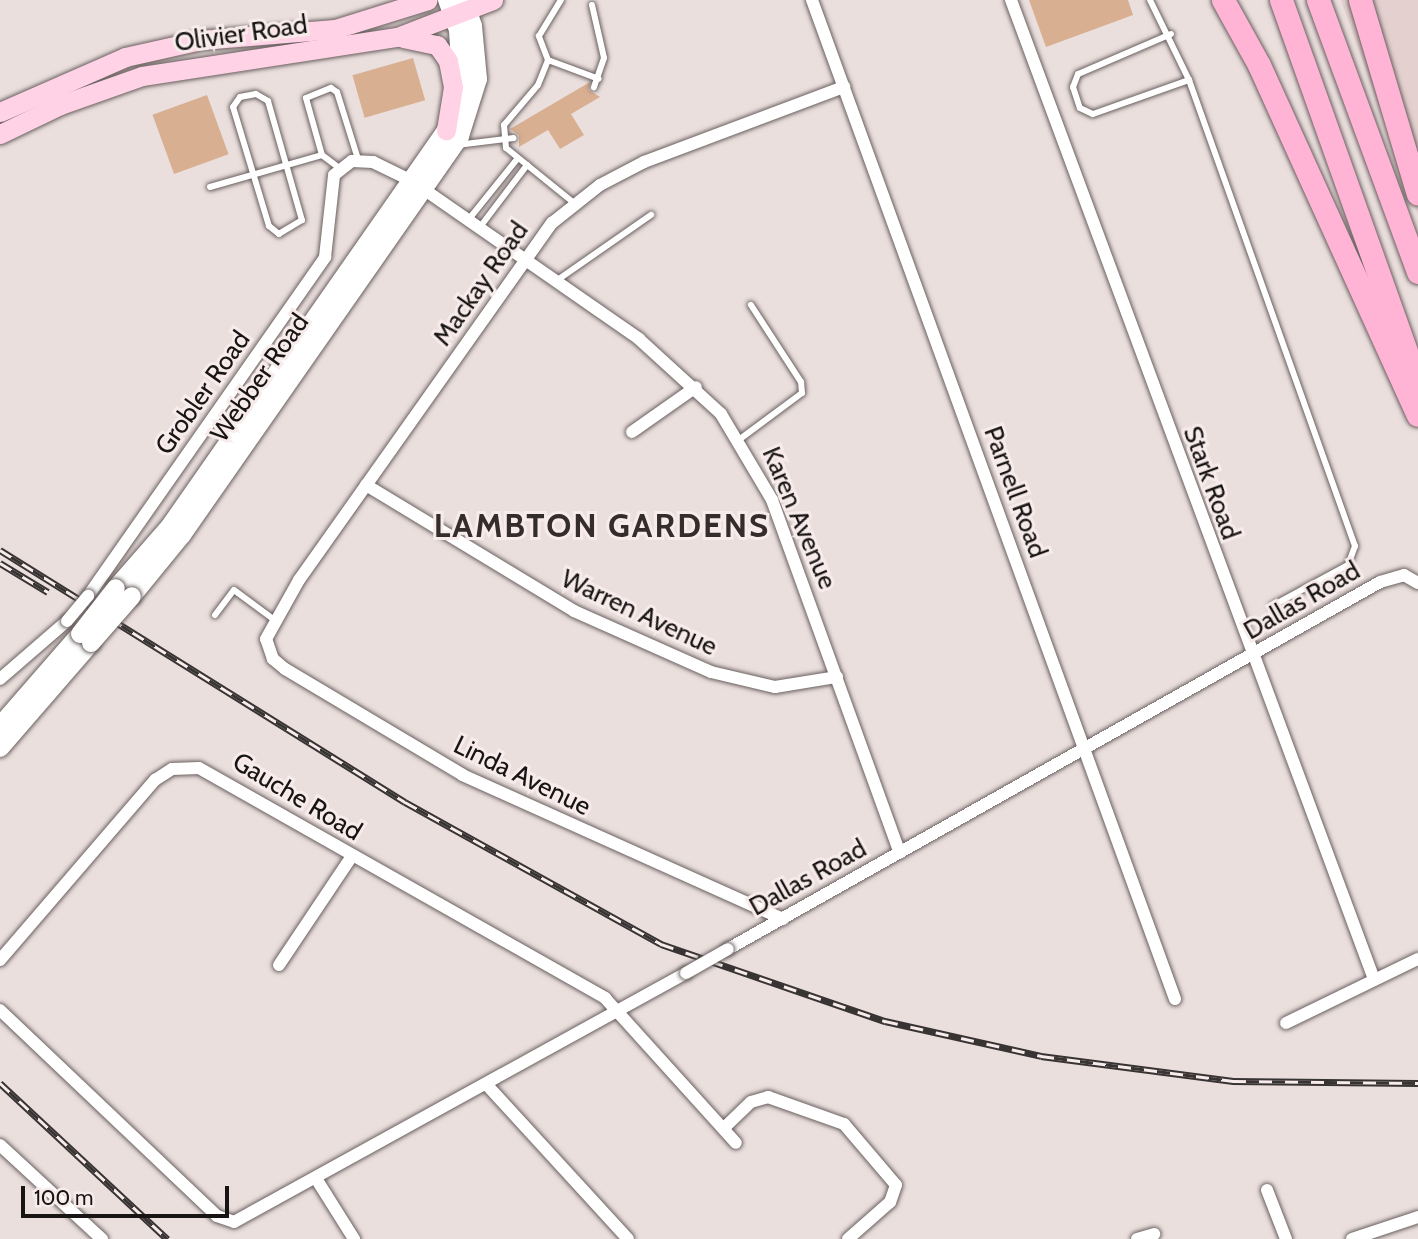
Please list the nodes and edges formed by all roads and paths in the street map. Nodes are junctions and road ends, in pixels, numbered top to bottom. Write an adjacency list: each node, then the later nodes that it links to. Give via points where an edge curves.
1 (428, 0): 20 (main road, Olivier Road, via 335,29 201,40 138,54 87,70)
2 (494, 0): 12 (main road, Olivier Road)
3 (561, 0): 15 (lane, via 539,36)
4 (812, 0): 18 (street, Parnell Road)
5 (1011, 0): 55 (street, Stark Road)
6 (1150, 0): 13 (lane)
7 (1223, 0): 45 (highway, via 1264,77)
8 (1281, 0): 43 (highway)
9 (1318, 0): 40 (highway)
10 (1360, 0): 34 (highway)
11 (592, 5): 16 (lane, via 604,53)
12 (458, 7): 14 (main road, Olivier Road); 22 (main road, Webber Road, via 461,81)
13 (1171, 34): 17 (lane); 17 (lane, via 1078,74 1073,88 1080,108 1093,114)
14 (397, 37): 21 (main road, Olivier Road, via 142,76 60,104); 22 (main road, via 437,44 448,61 453,87)
15 (548, 60): 16 (lane); 24 (lane, via 538,85 504,125)
16 (599, 79): 19 (lane)
17 (1189, 80): 50 (lane, via 1355,546 1348,565)
18 (844, 87): 35 (street, Mackay Road, via 644,162); 60 (street, Parnell Road)
19 (594, 88)
20 (0, 112)
21 (0, 134)
22 (451, 137): 24 (lane); 32 (main road, Webber Road)
23 (514, 138): 24 (lane)
24 (505, 143): 26 (lane)
25 (322, 155): 27 (lane, via 306,98 331,88); 28 (lane); 30 (lane)
26 (518, 158): 29 (lane); 37 (lane)
27 (358, 159): 30 (street); 32 (street)
28 (289, 163): 31 (lane); 31 (lane, via 302,219 279,234 269,226); 31 (lane, via 268,101 256,94 240,97 233,107)
29 (527, 166): 35 (lane); 38 (lane)
30 (340, 168): 53 (street, Grobler Road, bridge, via 328,191 331,231 325,257 88,596)
31 (254, 174): 33 (lane)
32 (418, 185): 37 (street, Karen Avenue); 53 (main road, Webber Road, bridge, via 124,592)
33 (210, 187)
34 (1418, 194)
35 (574, 203): 39 (street, Mackay Road)
36 (651, 215): 41 (lane)
37 (469, 219): 38 (street, Karen Avenue)
38 (480, 227): 39 (street, Karen Avenue)
39 (526, 260): 41 (street, Karen Avenue); 48 (street, Mackay Road)
40 (1418, 272)
41 (556, 281): 44 (street, Karen Avenue, via 639,339)
42 (751, 305): 47 (lane, via 801,383 802,393 798,401)
43 (1418, 384)
44 (696, 387): 46 (street); 47 (street, Karen Avenue)
45 (1418, 415)
46 (632, 432)
47 (740, 439): 56 (street, Karen Avenue, via 772,500)
48 (366, 485): 52 (street, Mackay Road); 56 (street, Warren Avenue, via 574,611 711,672 775,687)
49 (1414, 580): 55 (street, Dallas Road, via 1380,582)
50 (1272, 607)
51 (215, 615): 52 (lane, via 234,590)
52 (273, 619): 54 (street, Mackay Road)
53 (79, 633): 57 (street, Grobler Road); 58 (main road, Webber Road); 59 (main road, Webber Road)
54 (266, 639): 63 (street, Linda Avenue, via 273,659 285,669 463,775)
55 (1251, 657): 60 (street, Dallas Road); 67 (street, Stark Road)
56 (836, 677): 61 (street, Karen Avenue)
57 (0, 679)
58 (0, 726)
59 (0, 748)
60 (1084, 749): 61 (street, Dallas Road); 68 (street, Parnell Road)
61 (900, 853): 63 (street, Dallas Road)
62 (352, 856): 65 (street, Gauche Road, via 211,772 172,768 144,791); 66 (street); 70 (street, Gauche Road, via 591,989)
63 (783, 919): 70 (street, Dallas Road, bridge)
64 (1418, 959): 67 (street)
65 (0, 960)
66 (279, 965)
67 (1374, 979): 71 (street)
68 (1175, 999)
69 (0, 1010): 76 (street, Dallas Road, via 228,1221 240,1220)
70 (616, 1011): 72 (street, Dallas Road); 73 (street, Gauche Road)
71 (1286, 1023)
72 (486, 1084): 76 (street, Dallas Road); 82 (street)
73 (724, 1128): 74 (street, Gauche Road); 83 (street, via 751,1102 768,1097 844,1124 897,1185 890,1202)
74 (736, 1143)
75 (0, 1145): 80 (street)
76 (317, 1180): 81 (street)
77 (1267, 1190): 85 (street)
78 (1418, 1217): 86 (street)
79 (1154, 1234): 84 (street)
80 (102, 1239)
81 (354, 1239)
82 (628, 1239)
83 (848, 1239)
84 (1137, 1239)
85 (1286, 1239)
86 (1352, 1239)

